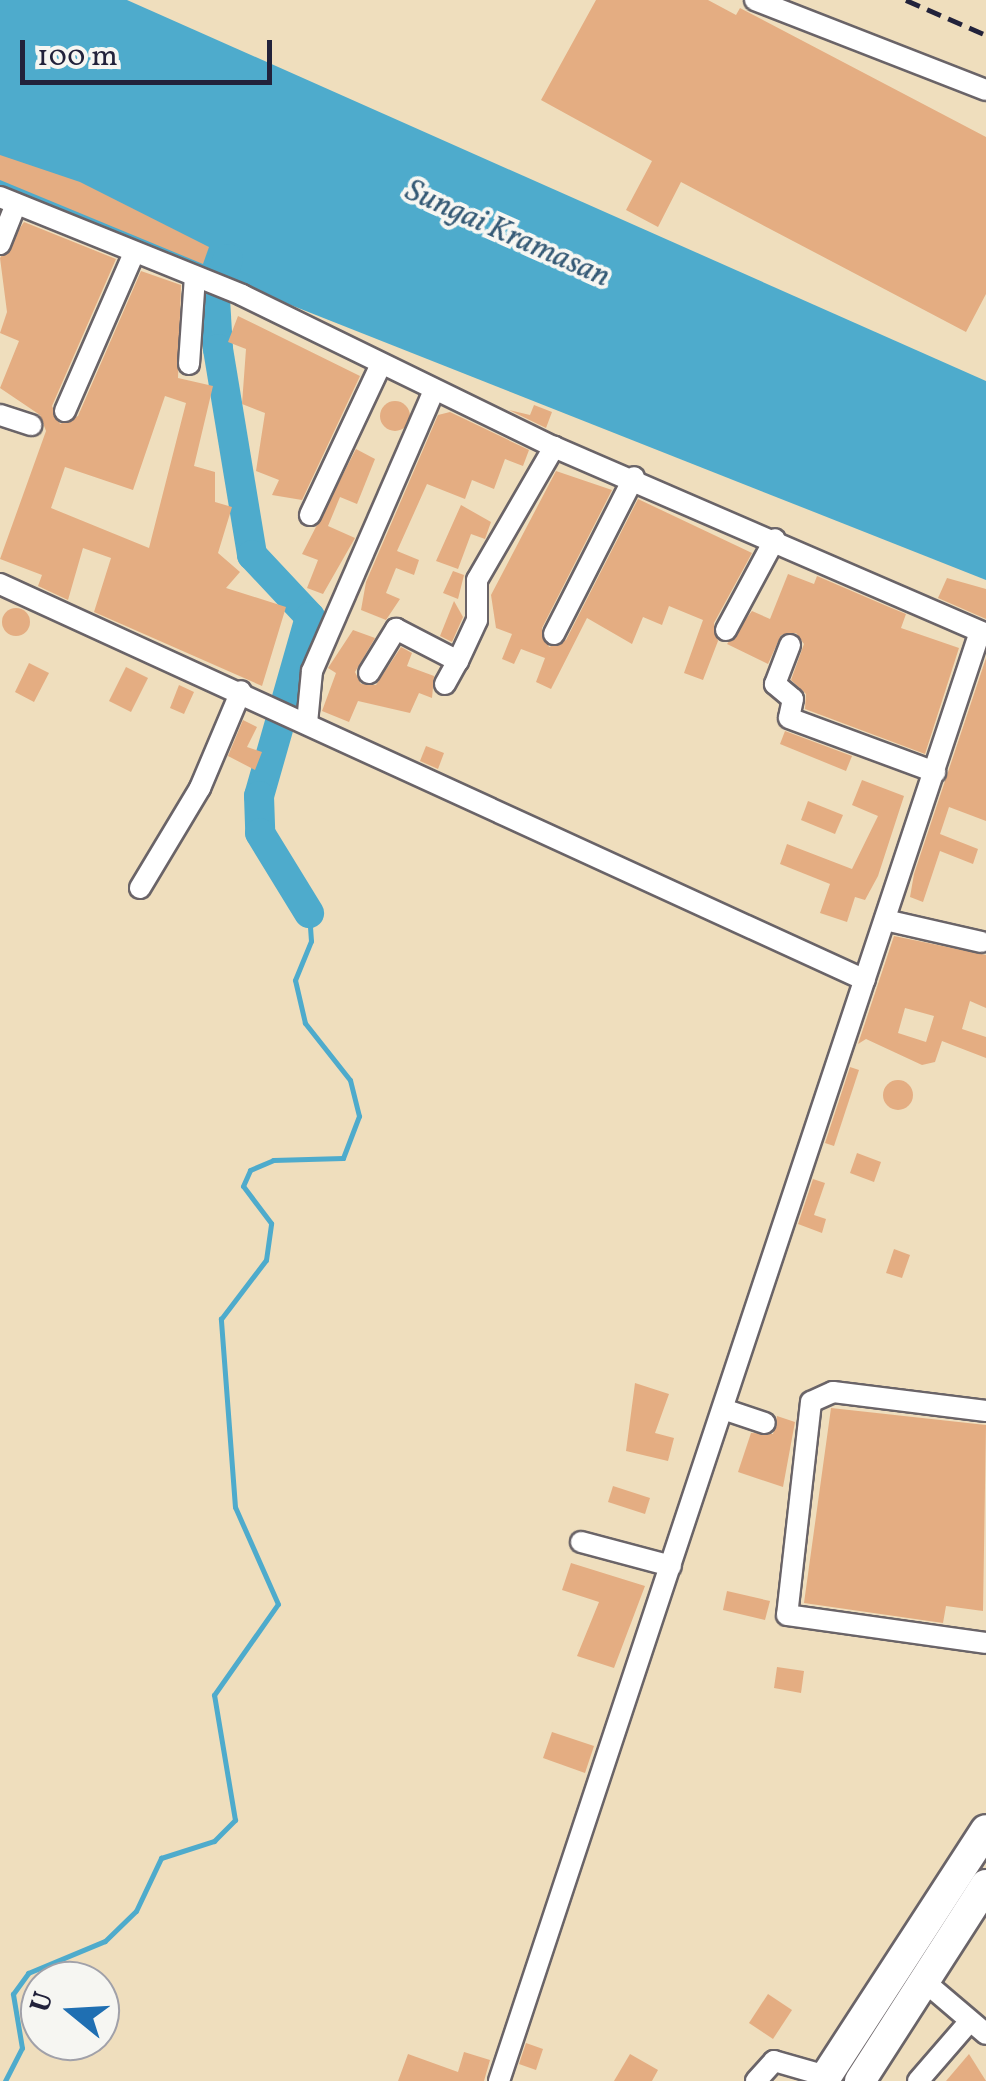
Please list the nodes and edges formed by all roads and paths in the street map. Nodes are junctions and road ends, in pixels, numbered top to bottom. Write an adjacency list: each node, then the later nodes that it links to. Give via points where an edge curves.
1 (755, 0): 2 (street)
2 (986, 90)
3 (8, 201): 4 (street); 5 (street)
4 (0, 244)
5 (134, 255): 6 (street); 10 (street)
6 (197, 277): 7 (street); 8 (street)
7 (189, 364)
8 (381, 364): 9 (street); 15 (street)
9 (434, 390): 13 (street); 26 (street, via 312,672)
10 (65, 410)
11 (0, 415): 12 (street)
12 (32, 426)
13 (554, 447): 14 (street); 22 (street, via 476,580 477,620)
14 (634, 477): 16 (street); 20 (street)
15 (310, 515)
16 (774, 539): 18 (street); 19 (street)
17 (0, 584): 25 (street)
18 (726, 630)
19 (983, 633): 27 (street)
20 (554, 634)
21 (790, 646): 27 (street, via 774,684 793,699 789,718)
22 (458, 661): 23 (street, via 396,629); 24 (street)
23 (369, 673)
24 (445, 684)
25 (240, 690): 26 (street); 28 (street, via 200,788)
26 (302, 721): 31 (street)
27 (935, 772): 29 (street)
28 (140, 888)
29 (885, 920): 30 (street); 31 (street)
30 (982, 942)
31 (865, 980): 32 (street)
32 (723, 1409): 34 (street); 36 (street)
33 (986, 1411): 37 (street, via 833,1392 811,1402 788,1615)
34 (765, 1423)
35 (581, 1542): 36 (street)
36 (671, 1566): 46 (street)
37 (986, 1643)
38 (986, 1830): 41 (highway)
39 (984, 1890): 40 (highway)
40 (926, 1982): 42 (highway); 43 (street)
41 (874, 2003): 42 (highway); 45 (highway)
42 (900, 2022): 44 (highway)
43 (978, 2028): 48 (street)
44 (870, 2077)
45 (824, 2079): 47 (street, via 774,2061)
46 (500, 2081)
47 (756, 2081)
48 (918, 2081)

